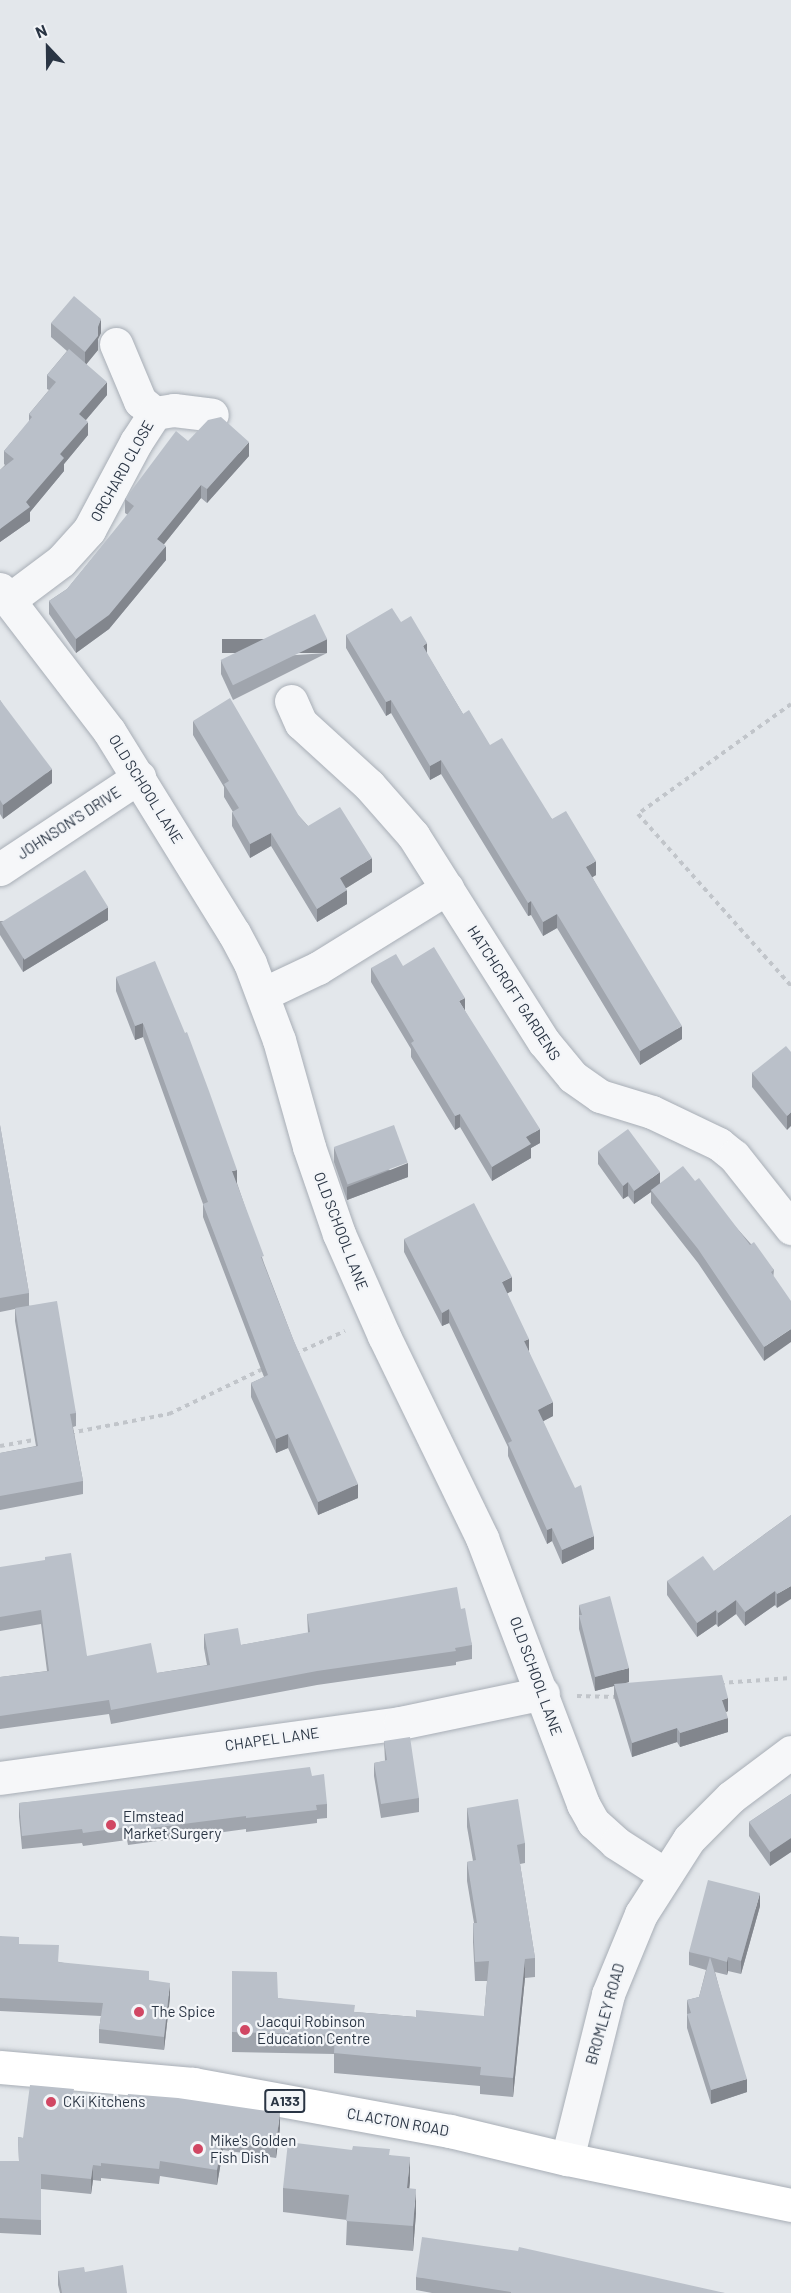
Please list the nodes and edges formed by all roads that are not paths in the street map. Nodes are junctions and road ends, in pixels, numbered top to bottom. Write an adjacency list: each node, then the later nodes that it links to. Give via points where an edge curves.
1 (116, 344): 2 (street, ORCHARD CLOSE, via 140,401)
2 (155, 413): 3 (street, ORCHARD CLOSE, via 174,410); 4 (street, ORCHARD CLOSE, via 89,530 61,561)
3 (212, 415)
4 (4, 594): 6 (street, OLD SCHOOL LANE, via 109,730)
5 (291, 701): 8 (street, HATCHCROFT GARDENS, via 301,723 402,820)
6 (139, 777): 7 (street, JOHNSON'S DRIVE); 9 (street, OLD SCHOOL LANE, via 220,908)
7 (0, 868)
8 (447, 888): 9 (street, via 318,968); 10 (street, HATCHCROFT GARDENS, via 544,1042 573,1077 600,1096 652,1112 719,1144 734,1156)
9 (263, 994): 11 (street, OLD SCHOOL LANE, via 328,1206 375,1316 482,1538)
10 (791, 1228)
11 (543, 1693): 13 (street, CHAPEL LANE, via 400,1723); 14 (street, OLD SCHOOL LANE, via 593,1822 622,1848)
12 (791, 1752): 14 (street, BROMLEY ROAD, via 719,1809 690,1839)
13 (0, 1778)
14 (666, 1875): 16 (street, BROMLEY ROAD, via 641,1914 617,1967)
15 (0, 2067): 16 (main road, CLACTON ROAD / A133, via 193,2084 450,2131)
16 (567, 2159): 17 (main road, CLACTON ROAD / A133)
17 (791, 2205)

